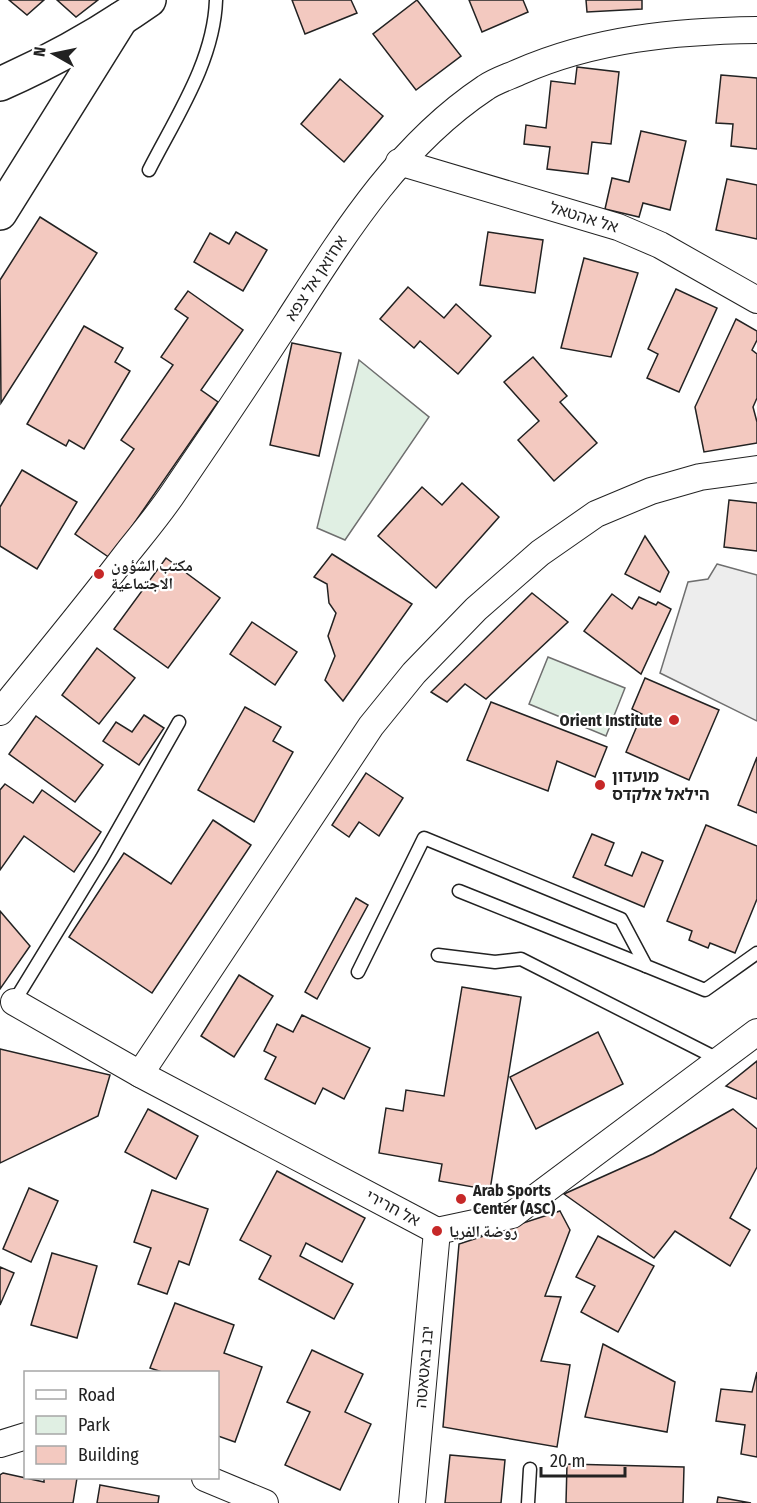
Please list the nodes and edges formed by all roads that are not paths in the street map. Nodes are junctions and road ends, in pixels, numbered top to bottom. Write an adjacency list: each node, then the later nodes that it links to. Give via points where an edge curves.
1 (149, 0): 3 (street)
2 (216, 0): 7 (lane, via 216,17 198,76)
3 (122, 19): 5 (street, via 37,68); 8 (street)
4 (757, 30): 6 (street, אח'ואן אל צפא, via 657,35 541,62 488,86 442,120)
5 (0, 84)
6 (399, 162): 9 (street, אל אהטאל, via 618,227 660,245); 11 (street, אח'ואן אל צפא, via 339,241 172,495)
7 (149, 170)
8 (0, 213)
9 (757, 300)
10 (757, 469): 21 (street, via 700,477 596,514 540,553 476,609 414,673 371,726)
11 (0, 712)
12 (179, 722): 18 (lane)
13 (459, 891): 16 (lane)
14 (757, 954): 16 (lane, via 705,990)
15 (438, 955): 20 (lane, via 495,962 521,959)
16 (646, 966): 17 (lane, via 621,919 424,838)
17 (358, 972)
18 (14, 1002): 21 (street, אל חרירי)
19 (757, 1032): 20 (street, אל חרירי)
20 (720, 1060): 22 (street, אל חרירי, via 512,1215)
21 (140, 1074): 22 (street, אל חרירי)
22 (437, 1231): 28 (street, יבנ באטאטה)
23 (24, 1437): 24 (street)
24 (0, 1444)
25 (530, 1469): 29 (lane)
26 (207, 1479): 27 (street)
27 (265, 1503)
28 (412, 1503)
29 (528, 1503)

